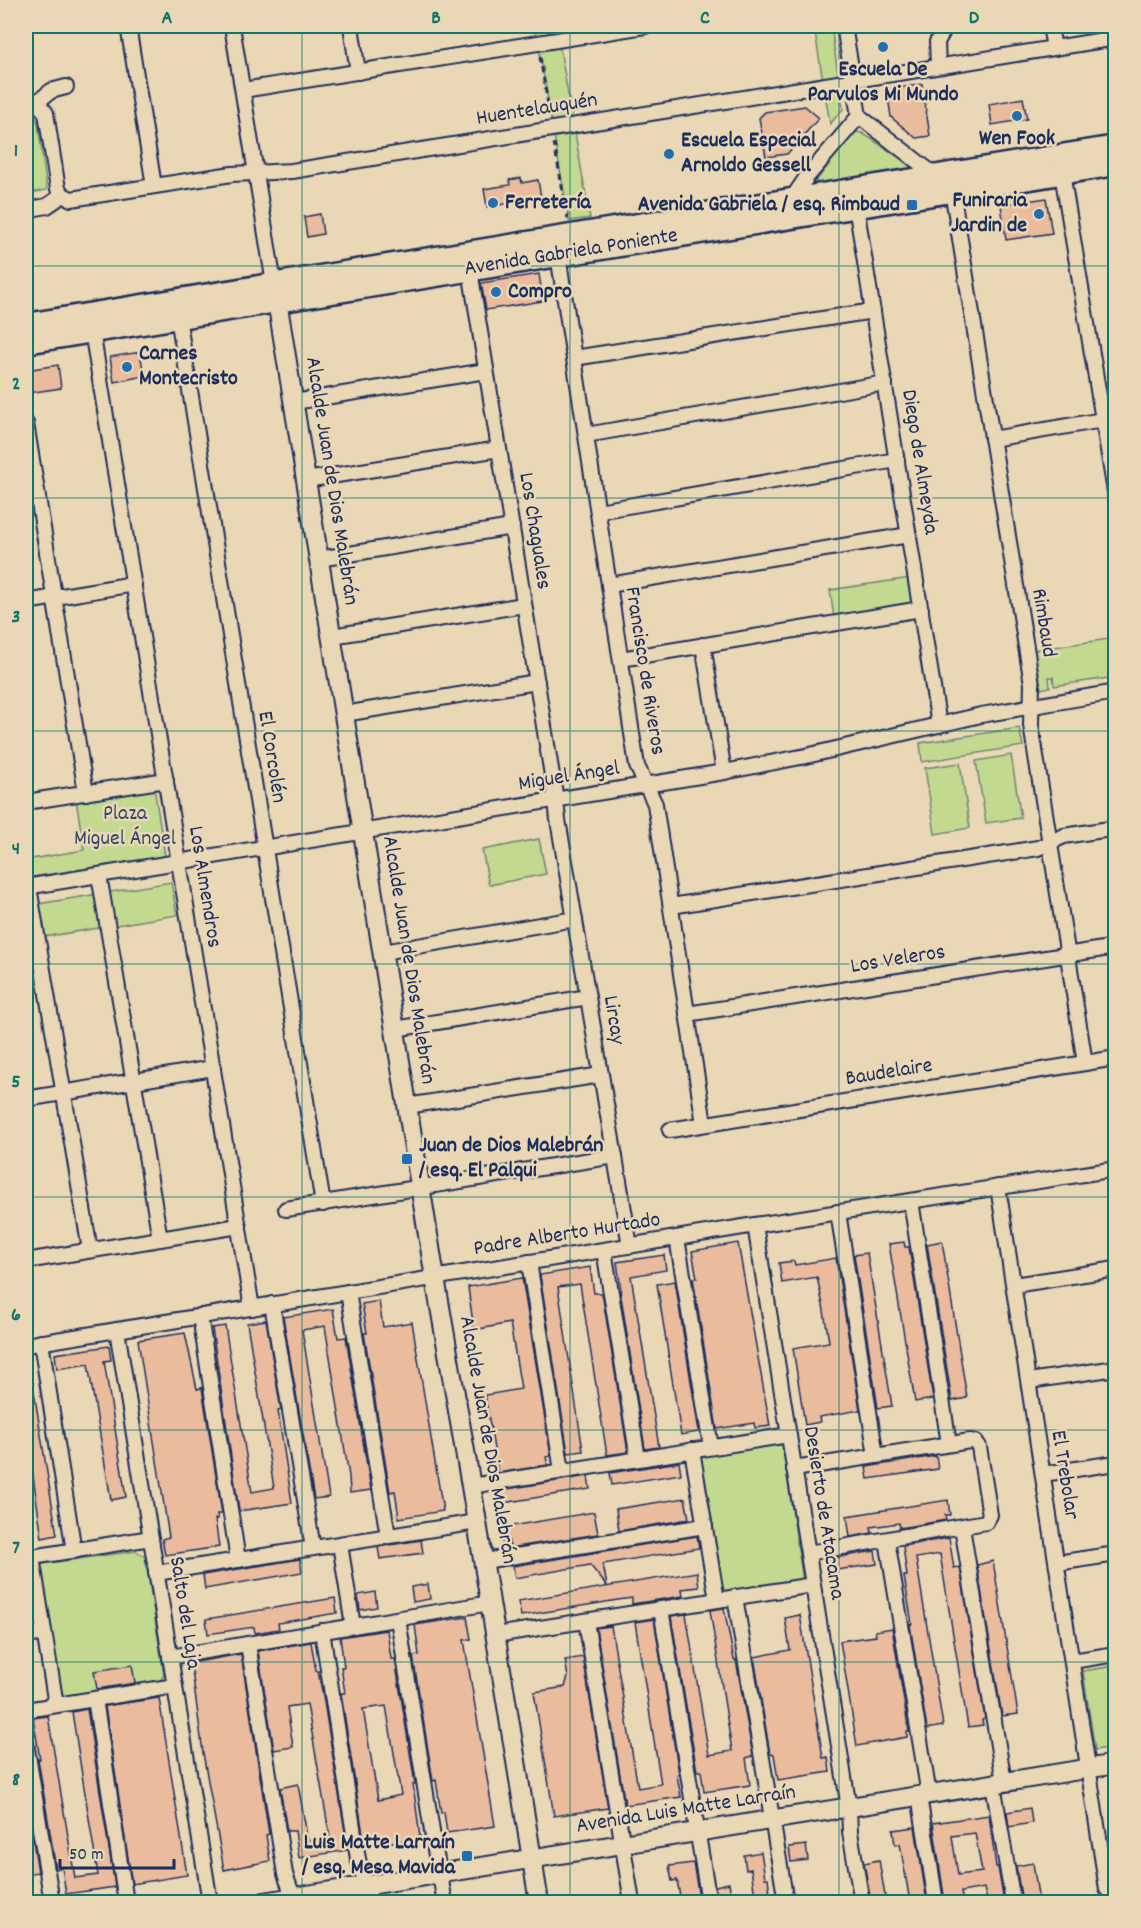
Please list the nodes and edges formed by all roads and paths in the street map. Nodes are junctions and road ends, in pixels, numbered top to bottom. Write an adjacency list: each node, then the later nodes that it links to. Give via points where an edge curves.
1 (128, 26): 22 (street)
2 (232, 26): 14 (street, Alcalde Juan de Dios Malebrán)
3 (351, 26): 11 (street)
4 (645, 26): 11 (street)
5 (844, 26): 12 (street)
6 (946, 26): 10 (street, via 937,42)
7 (1050, 26): 9 (street)
8 (1116, 38): 9 (street, Huentelauquén)
9 (1054, 48): 10 (street, Huentelauquén)
10 (938, 66): 12 (street, Huentelauquén)
11 (358, 72): 14 (street)
12 (853, 80): 16 (street); 19 (street, Huentelauquén, via 292,171)
13 (66, 87): 15 (street)
14 (243, 90): 19 (street, Alcalde Juan de Dios Malebrán)
15 (31, 100): 23 (street, via 46,113 58,189)
16 (859, 116): 21 (street); 24 (street)
17 (1116, 147): 21 (main road, Avenida Gabriela Poniente)
18 (1116, 164): 20 (main road, Avenida Gabriela Poniente)
19 (256, 173): 22 (street, Huentelauquén); 29 (street, Alcalde Juan de Dios Malebrán)
20 (1062, 173): 21 (main road, Avenida Gabriela Poniente); 39 (street)
21 (944, 183): 24 (main road, Avenida Gabriela Poniente); 25 (main road, Avenida Gabriela Poniente); 42 (street, Rimbaud)
22 (154, 186): 23 (street, Huentelauquén, via 75,199)
23 (63, 195): 26 (street, via 47,206)
24 (792, 199): 29 (main road, Avenida Gabriela Poniente)
25 (856, 206): 27 (main road, Avenida Gabriela Poniente); 30 (street, Diego de Almeyda)
26 (26, 210)
27 (558, 255): 28 (main road, Avenida Gabriela Poniente); 35 (street, Francisco de Riveros)
28 (470, 270): 29 (main road, Avenida Gabriela Poniente); 36 (street, Los Chaguales)
29 (276, 292): 31 (main road, Avenida Gabriela Poniente); 32 (main road, Avenida Gabriela Poniente); 38 (street, Alcalde Juan de Dios Malebrán)
30 (873, 311): 35 (street); 37 (street, Diego de Almeyda)
31 (178, 317): 33 (main road, Avenida Gabriela Poniente); 74 (street, El Corcolén)
32 (26, 324)
33 (92, 332): 34 (main road, Avenida Gabriela Poniente); 51 (street, Los Almendros)
34 (26, 342)
35 (574, 358): 41 (street, Francisco de Riveros)
36 (486, 371): 38 (street); 43 (street, Los Chaguales)
37 (885, 383): 41 (street); 44 (street, Diego de Almeyda)
38 (294, 402): 45 (street, Alcalde Juan de Dios Malebrán)
39 (1102, 420): 42 (street); 46 (street)
40 (26, 423): 53 (street)
41 (586, 435): 47 (street, Francisco de Riveros)
42 (992, 439): 62 (street, Rimbaud, via 1032,684)
43 (499, 449): 45 (street); 48 (street, Los Chaguales)
44 (897, 460): 47 (street); 49 (street, Diego de Almeyda)
45 (306, 480): 50 (street, Alcalde Juan de Dios Malebrán)
46 (1116, 498)
47 (598, 511): 52 (street, Francisco de Riveros)
48 (512, 527): 50 (street); 55 (street, Los Chaguales)
49 (909, 536): 52 (street); 56 (street, Diego de Almeyda)
50 (319, 559): 57 (street, Alcalde Juan de Dios Malebrán)
51 (134, 584): 53 (street); 66 (street, Los Almendros)
52 (609, 585): 59 (street, Francisco de Riveros)
53 (54, 597): 54 (street); 68 (street)
54 (26, 602)
55 (524, 605): 57 (street); 60 (street, Los Chaguales)
56 (921, 609): 58 (street); 64 (street, Diego de Almeyda)
57 (332, 636): 63 (street, Alcalde Juan de Dios Malebrán)
58 (703, 645): 59 (street); 65 (street)
59 (621, 659): 67 (street, Francisco de Riveros, via 637,766)
60 (537, 682): 63 (street); 69 (street, Los Chaguales)
61 (1116, 692): 62 (street, Miguel Ángel)
62 (1032, 705): 64 (street, Miguel Ángel); 73 (street, Rimbaud, via 1031,725)
63 (344, 714): 72 (street, Alcalde Juan de Dios Malebrán)
64 (939, 725): 65 (street, Miguel Ángel)
65 (724, 772): 67 (street, Miguel Ángel)
66 (166, 780): 68 (street); 75 (street, Los Almendros)
67 (646, 785): 69 (street, Miguel Ángel); 78 (street, Francisco de Riveros, via 655,804)
68 (86, 793): 70 (street)
69 (556, 800): 72 (street, Miguel Ángel); 79 (street, Lircay)
70 (26, 802)
71 (1116, 828): 73 (street, via 1064,836)
72 (363, 832): 74 (street, Miguel Ángel); 81 (street, Alcalde Juan de Dios Malebrán)
73 (1050, 843): 78 (street); 82 (street, Rimbaud)
74 (265, 848): 75 (street, Miguel Ángel); 101 (street, El Corcolén)
75 (179, 862): 76 (street, Miguel Ángel); 88 (street, Los Almendros)
76 (99, 875): 77 (street, Miguel Ángel); 90 (street)
77 (27, 887): 91 (street)
78 (670, 906): 84 (street, Francisco de Riveros)
79 (575, 919): 81 (street); 83 (street, Lircay)
80 (1116, 947): 82 (street, Los Veleros)
81 (383, 952): 85 (street, Alcalde Juan de Dios Malebrán)
82 (1067, 955): 84 (street, Los Veleros); 87 (street, Rimbaud)
83 (588, 997): 85 (street); 89 (street, Lircay)
84 (687, 1014): 94 (street, Francisco de Riveros)
85 (395, 1029): 93 (street, Alcalde Juan de Dios Malebrán)
86 (1116, 1058): 87 (street, Baudelaire)
87 (1085, 1063): 94 (street, Baudelaire)
88 (213, 1068): 90 (street); 105 (street, Los Almendros)
89 (601, 1075): 93 (street); 96 (street, Lircay)
90 (134, 1081): 91 (street); 107 (street)
91 (63, 1093): 92 (street); 109 (street)
92 (26, 1099)
93 (407, 1106): 98 (street, Alcalde Juan de Dios Malebrán)
94 (704, 1125): 95 (street, Baudelaire)
95 (670, 1130)
96 (615, 1155): 98 (street); 108 (street, Lircay)
97 (1116, 1169): 99 (street, Padre Alberto Hurtado)
98 (421, 1187): 101 (street); 114 (street, Alcalde Juan de Dios Malebrán)
99 (998, 1187): 100 (street, Padre Alberto Hurtado); 115 (street, El Trebolar)
100 (911, 1201): 103 (street, Padre Alberto Hurtado); 126 (street)
101 (323, 1204): 102 (street)
102 (286, 1209)
103 (838, 1212): 104 (street, Padre Alberto Hurtado); 129 (street)
104 (754, 1225): 106 (street, Padre Alberto Hurtado); 125 (street, Desierto de Atacama)
105 (239, 1226): 107 (street); 118 (street, Los Almendros)
106 (677, 1238): 108 (street, Padre Alberto Hurtado); 127 (street)
107 (160, 1239): 109 (street)
108 (630, 1246): 110 (street, Padre Alberto Hurtado)
109 (90, 1250): 111 (street)
110 (604, 1250): 112 (street, Padre Alberto Hurtado); 130 (street)
111 (26, 1261)
112 (529, 1263): 114 (street, Padre Alberto Hurtado); 133 (street)
113 (1116, 1269): 115 (street)
114 (435, 1278): 116 (street, Padre Alberto Hurtado); 135 (street, Alcalde Juan de Dios Malebrán)
115 (1014, 1285): 124 (street, El Trebolar)
116 (348, 1292): 117 (street, Padre Alberto Hurtado); 139 (street)
117 (272, 1304): 118 (street, Padre Alberto Hurtado); 143 (street)
118 (252, 1308): 119 (street, Padre Alberto Hurtado)
119 (200, 1316): 120 (street, Padre Alberto Hurtado); 148 (street)
120 (117, 1330): 121 (street, Padre Alberto Hurtado); 140 (street, Salto del Laja)
121 (41, 1342): 122 (street, Padre Alberto Hurtado); 144 (street)
122 (26, 1344)
123 (1116, 1368): 124 (street)
124 (1029, 1381): 134 (street, El Trebolar)
125 (789, 1434): 127 (street); 132 (street, Desierto de Atacama)
126 (949, 1444): 129 (street); 138 (street, via 978,1444 990,1515 983,1523)
127 (711, 1447): 128 (street)
128 (692, 1450): 130 (street); 137 (street)
129 (876, 1456): 132 (street)
130 (638, 1459): 133 (street)
131 (1116, 1463): 134 (street)
132 (794, 1469): 145 (street, Desierto de Atacama)
133 (562, 1471): 135 (street)
134 (1043, 1474): 150 (street, El Trebolar)
135 (471, 1486): 136 (street, Alcalde Juan de Dios Malebrán)
136 (477, 1522): 139 (street); 149 (street, Alcalde Juan de Dios Malebrán)
137 (705, 1527): 149 (street); 154 (street)
138 (962, 1527): 141 (street); 175 (street)
139 (388, 1536): 142 (street)
140 (151, 1538): 144 (street); 151 (street, Salto del Laja)
141 (887, 1540): 145 (street); 176 (street)
142 (340, 1544): 143 (street); 159 (street)
143 (314, 1548): 148 (street)
144 (74, 1551): 147 (street)
145 (808, 1553): 152 (street, Desierto de Atacama)
146 (1116, 1554): 150 (street)
147 (29, 1557): 161 (street)
148 (238, 1560): 151 (street)
149 (484, 1561): 155 (street, Alcalde Juan de Dios Malebrán)
150 (1057, 1563): 167 (street, El Trebolar)
151 (156, 1573): 166 (street, Salto del Laja)
152 (813, 1585): 153 (street); 177 (street, Desierto de Atacama)
153 (735, 1597): 154 (street); 178 (street)
154 (717, 1600): 156 (street)
155 (490, 1603): 157 (street); 162 (street, Alcalde Juan de Dios Malebrán)
156 (661, 1609): 158 (street); 179 (street)
157 (398, 1619): 159 (street); 182 (street)
158 (586, 1620): 162 (street); 180 (street)
159 (353, 1626): 160 (street)
160 (322, 1631): 164 (street); 184 (street, via 358,1859)
161 (44, 1633): 163 (street); 170 (street)
162 (495, 1635): 181 (street, Alcalde Juan de Dios Malebrán)
163 (26, 1636)
164 (248, 1644): 166 (street); 185 (street, via 285,1874)
165 (1116, 1654): 167 (street)
166 (170, 1657): 168 (street, Salto del Laja)
167 (1072, 1661): 174 (street, El Trebolar)
168 (175, 1686): 169 (street); 188 (street, Salto del Laja)
169 (95, 1699): 170 (street); 187 (street)
170 (56, 1705): 171 (street)
171 (26, 1710)
172 (26, 1743): 186 (street)
173 (1116, 1764): 174 (street, Avenida Luis Matte Larraín)
174 (1089, 1769): 175 (street, Avenida Luis Matte Larraín); 183 (street, El Trebolar)
175 (998, 1783): 176 (street, Avenida Luis Matte Larraín); 197 (street)
176 (924, 1795): 177 (street, Avenida Luis Matte Larraín); 196 (street)
177 (849, 1808): 178 (street, Avenida Luis Matte Larraín); 195 (street, Desierto de Atacama)
178 (772, 1820): 179 (street, Avenida Luis Matte Larraín); 194 (street)
179 (697, 1832): 180 (street, Avenida Luis Matte Larraín); 193 (street)
180 (622, 1844): 181 (street, Avenida Luis Matte Larraín); 192 (street)
181 (532, 1859): 182 (street, Avenida Luis Matte Larraín); 191 (street, Alcalde Juan de Dios Malebrán)
182 (440, 1874): 184 (street, Avenida Luis Matte Larraín); 190 (street)
183 (1107, 1889)
184 (368, 1894): 185 (street, Avenida Luis Matte Larraín)
185 (294, 1900): 189 (street, Avenida Luis Matte Larraín)
186 (52, 1902)
187 (126, 1902)
188 (210, 1902)
189 (264, 1902)
190 (445, 1902)
191 (539, 1902)
192 (632, 1902)
193 (709, 1902)
194 (786, 1902)
195 (862, 1902)
196 (936, 1902)
197 (1013, 1902)

